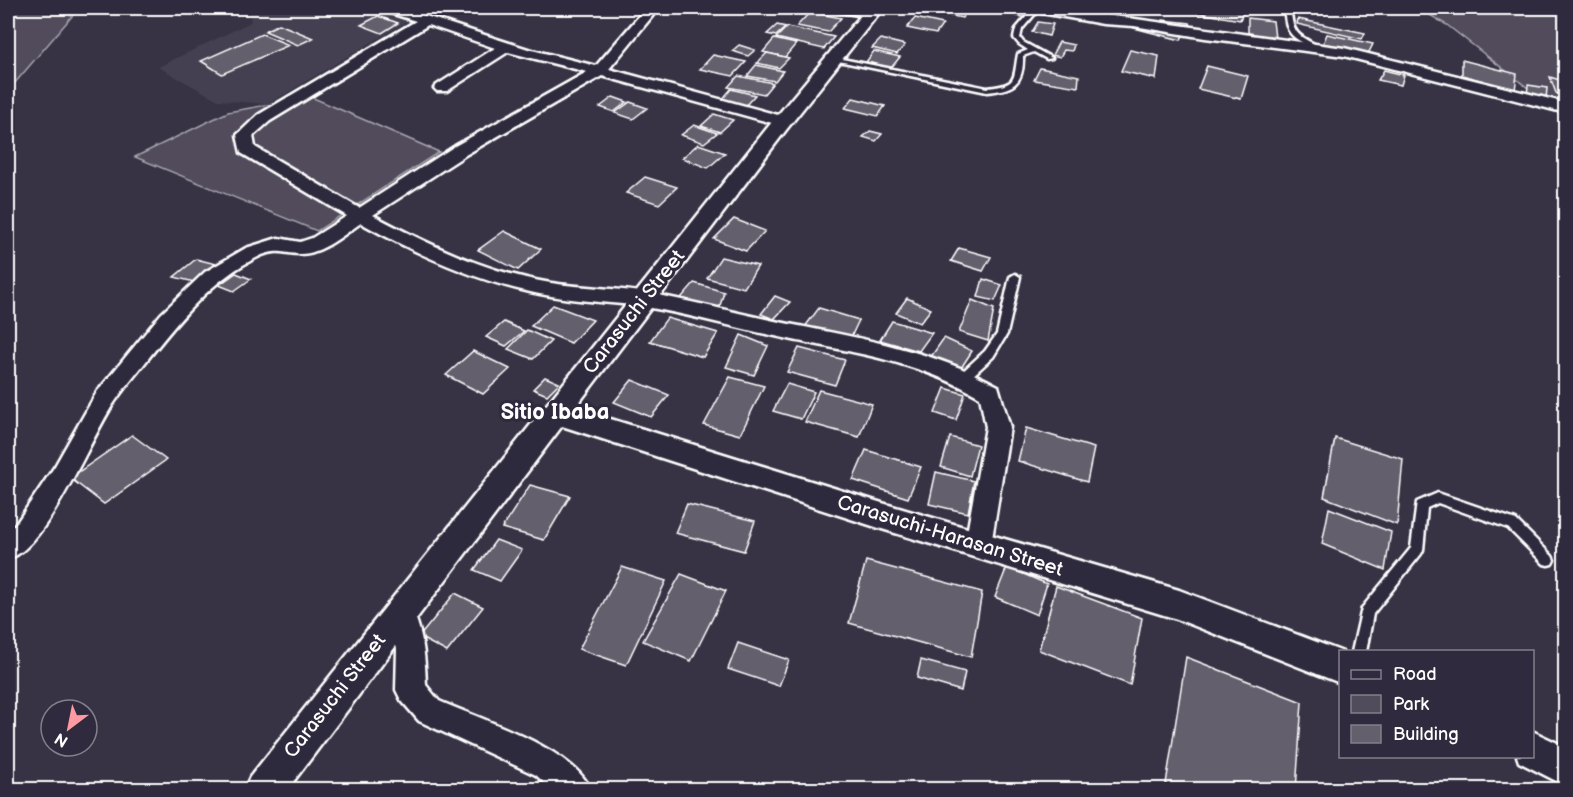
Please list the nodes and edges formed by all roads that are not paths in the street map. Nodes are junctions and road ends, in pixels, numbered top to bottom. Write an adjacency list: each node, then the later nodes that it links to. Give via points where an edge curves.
1 (389, 8): 7 (street)
2 (653, 8): 13 (street)
3 (840, 8): 6 (street)
4 (1037, 8): 9 (street); 10 (lane, via 1017,34 1021,43)
5 (1288, 8): 9 (lane, via 1287,23 1293,35)
6 (872, 10): 12 (street, Carasuchi Street)
7 (426, 21): 8 (street); 17 (street, via 264,118 245,135 247,149)
8 (506, 47): 13 (street); 14 (street)
9 (1321, 49): 15 (street)
10 (1034, 50): 11 (lane); 12 (lane, via 1020,55 1021,73 1016,82 993,90)
11 (1049, 58)
12 (832, 59): 16 (street, Carasuchi Street)
13 (599, 71): 16 (street); 17 (street, via 461,150)
14 (442, 88)
15 (1566, 108)
16 (783, 121): 19 (street, Carasuchi Street)
17 (360, 216): 19 (street, via 441,257 485,273 538,288); 23 (street, via 319,242 301,248 278,244 253,252 212,277 168,319 105,398 64,473 27,529)
18 (1015, 277): 20 (lane, via 1002,334 989,354)
19 (643, 300): 20 (street, via 888,353); 21 (street, Carasuchi Street)
20 (965, 376): 22 (street, via 990,392 998,427)
21 (555, 413): 22 (street, Carasuchi-Harasan Street); 25 (street, Carasuchi Street)
22 (978, 545): 27 (street, Carasuchi-Harasan Street, via 1179,605)
23 (8, 548)
24 (1548, 560): 26 (lane, via 1512,524 1438,498 1420,504 1417,550 1367,612)
25 (400, 613): 30 (street, Carasuchi Street); 31 (street, via 411,649 411,690 429,711 547,764)
26 (1359, 650)
27 (1339, 666)
28 (1534, 749): 29 (street)
29 (1566, 768)
30 (262, 789)
31 (575, 789)

